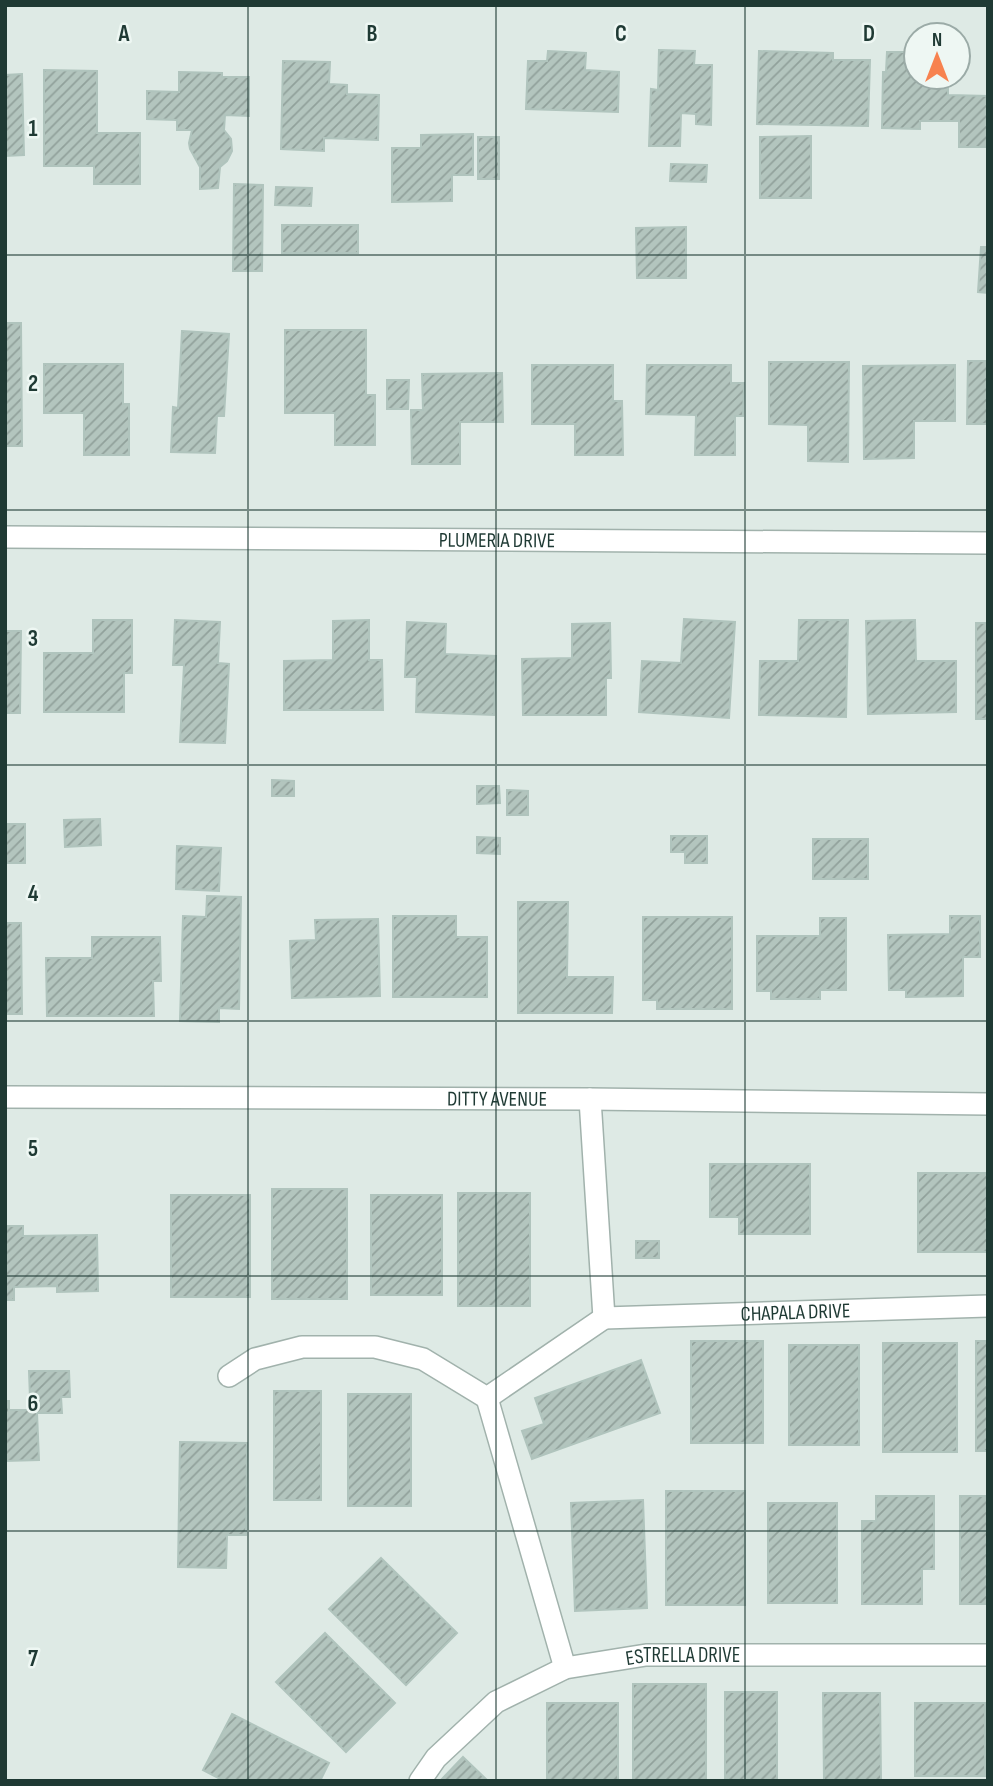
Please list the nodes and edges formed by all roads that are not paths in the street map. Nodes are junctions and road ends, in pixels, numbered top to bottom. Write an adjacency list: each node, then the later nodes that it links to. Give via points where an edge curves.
1 (5, 537): 2 (street, PLUMERIA DRIVE)
2 (988, 543)
3 (5, 1097): 4 (street, DITTY AVENUE)
4 (590, 1098): 5 (street, DITTY AVENUE); 7 (street)
5 (988, 1104)
6 (988, 1306): 7 (street, CHAPALA DRIVE)
7 (604, 1318): 9 (street)
8 (229, 1377): 9 (street, via 255,1359 302,1346 375,1346 423,1359)
9 (488, 1398): 11 (street)
10 (988, 1655): 11 (street, ESTRELLA DRIVE, via 646,1655)
11 (565, 1668): 12 (street, ESTRELLA DRIVE, via 496,1702 436,1758)
12 (420, 1781)

